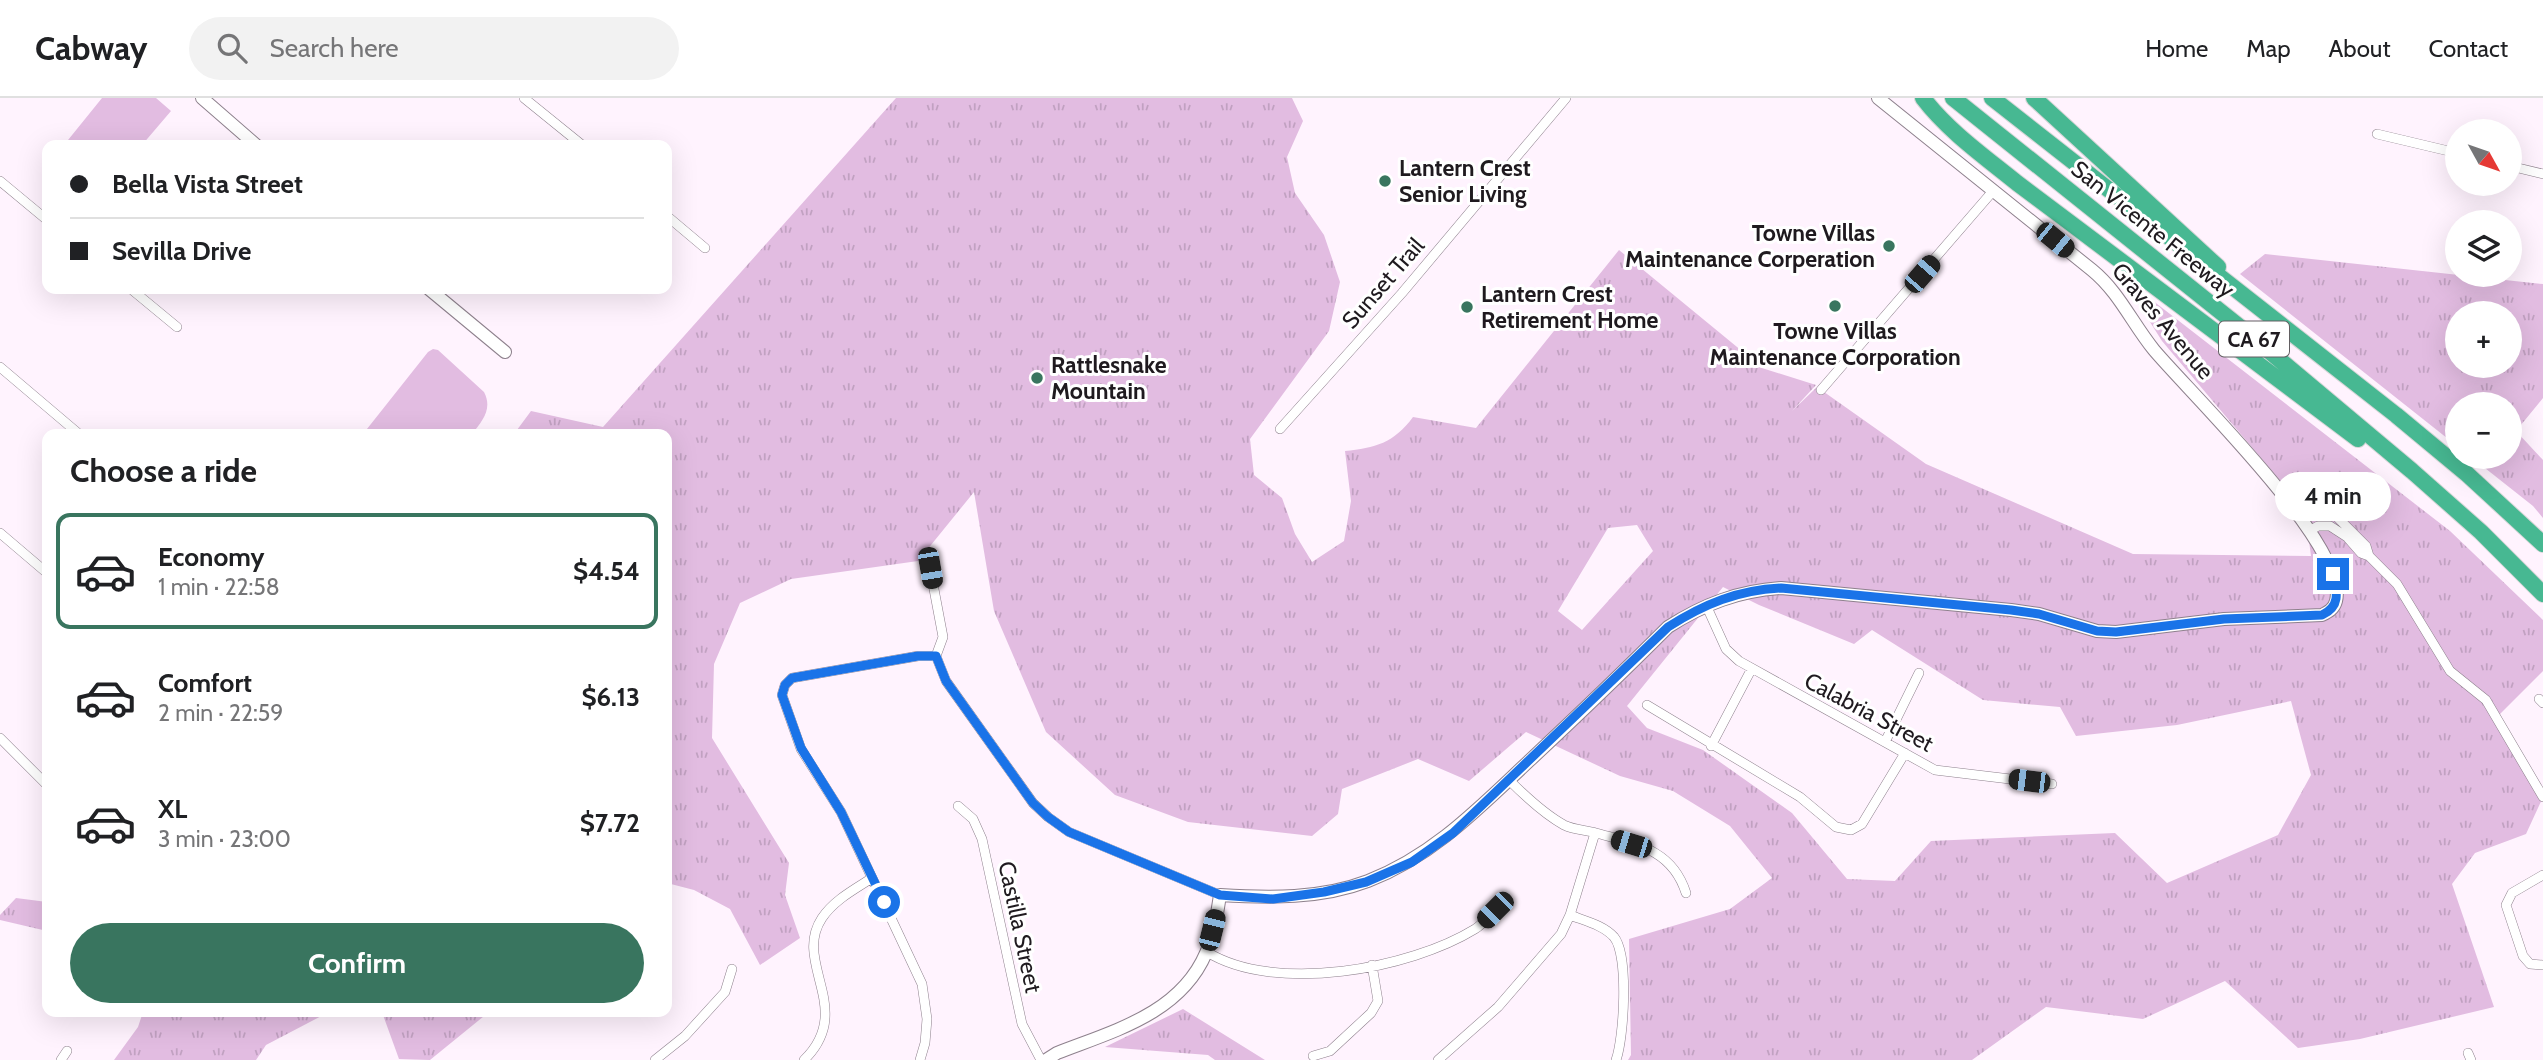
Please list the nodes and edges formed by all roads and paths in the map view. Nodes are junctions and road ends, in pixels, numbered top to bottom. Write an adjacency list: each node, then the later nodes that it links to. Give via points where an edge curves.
1 (202, 98): 10 (street)
2 (524, 98): 11 (street)
3 (1566, 98): 28 (street, Sunset Trail)
4 (1878, 98): 16 (street, Graves Avenue)
5 (1923, 98): 31 (highway, via 1968,144 2017,183)
6 (1953, 98): 31 (highway, San Vicente Freeway / CA 67, via 2256,340)
7 (1992, 98): 20 (highway, San Vicente Freeway / CA 67)
8 (2034, 98): 20 (highway, via 2212,259)
9 (2377, 134): 12 (street)
10 (250, 140)
11 (576, 140)
12 (2445, 150)
13 (2522, 169): 14 (street)
14 (2543, 174)
15 (0, 181): 17 (street)
16 (1993, 191): 26 (street); 29 (street, Graves Avenue, via 2101,278 2153,348)
17 (42, 216)
18 (672, 220): 19 (street)
19 (705, 248)
20 (2239, 293): 33 (highway, San Vicente Freeway / CA 67, via 2396,415)
21 (137, 294): 23 (street)
22 (435, 294): 24 (street)
23 (177, 327)
24 (505, 352)
25 (0, 367): 27 (street)
26 (1821, 390)
27 (73, 429)
28 (1280, 429)
29 (2296, 513): 30 (street, Graves Avenue); 34 (street, via 2306,506 2326,509 2366,546)
30 (2309, 531): 34 (street, via 2330,526); 38 (street, Graves Avenue, via 2324,554 2337,592 2336,603 2322,615 2245,617 2116,632 2011,610 1781,588 1744,592)
31 (2481, 532): 37 (highway, San Vicente Freeway / CA 67)
32 (0, 533): 36 (street)
33 (2543, 544)
34 (2369, 556): 50 (street, via 2397,584 2450,671 2486,701)
35 (930, 568): 39 (street, via 943,636)
36 (42, 569)
37 (2543, 594)
38 (1706, 605): 40 (street, Calabria Street, via 1726,649); 48 (street, via 1668,627)
39 (936, 656): 54 (street, via 792,678 782,695 801,748 841,812); 56 (street, via 946,681 1033,803 1048,817 1069,832)
40 (1751, 670): 44 (street, Calabria Street); 45 (street)
41 (1919, 673): 44 (street)
42 (1647, 705): 45 (street)
43 (0, 738): 47 (street)
44 (1885, 742): 46 (street, Calabria Street)
45 (1711, 746): 46 (street, via 1800,797 1846,831 1863,824)
46 (1905, 753): 49 (street, Calabria Street, via 1935,770)
47 (42, 780)
48 (1509, 780): 52 (street, via 1567,827); 56 (street, via 1453,833 1412,862 1366,882 1273,899)
49 (2052, 784)
50 (2543, 797)
51 (958, 806): 69 (street, Castilla Street, via 973,819 982,839 1022,1024)
52 (1595, 833): 55 (street, via 1657,854 1680,874); 58 (street)
53 (2543, 875): 61 (street, via 2512,893 2506,905 2523,956 2530,964)
54 (872, 878): 67 (street, via 821,919 814,955 826,1017 818,1043); 68 (street, via 922,984 927,1019)
55 (1686, 893)
56 (1220, 895): 59 (street)
57 (1495, 910): 60 (street, via 1478,927 1444,944)
58 (1570, 915): 71 (street, via 1561,934 1498,1006); 72 (street, via 1608,932 1621,950 1622,1036)
59 (1207, 952): 60 (street, via 1220,960 1276,974); 70 (street, via 1187,983 1159,1009)
60 (1373, 965): 64 (street, via 1378,1001 1371,1013 1330,1051)
61 (2543, 965)
62 (732, 969): 66 (street, via 725,992 685,1036)
63 (66, 1051): 65 (street)
64 (1313, 1056)
65 (61, 1060)
66 (655, 1060)
67 (804, 1060)
68 (920, 1060)
69 (1041, 1060)
70 (1046, 1060)
71 (1438, 1060)
72 (1616, 1060)

